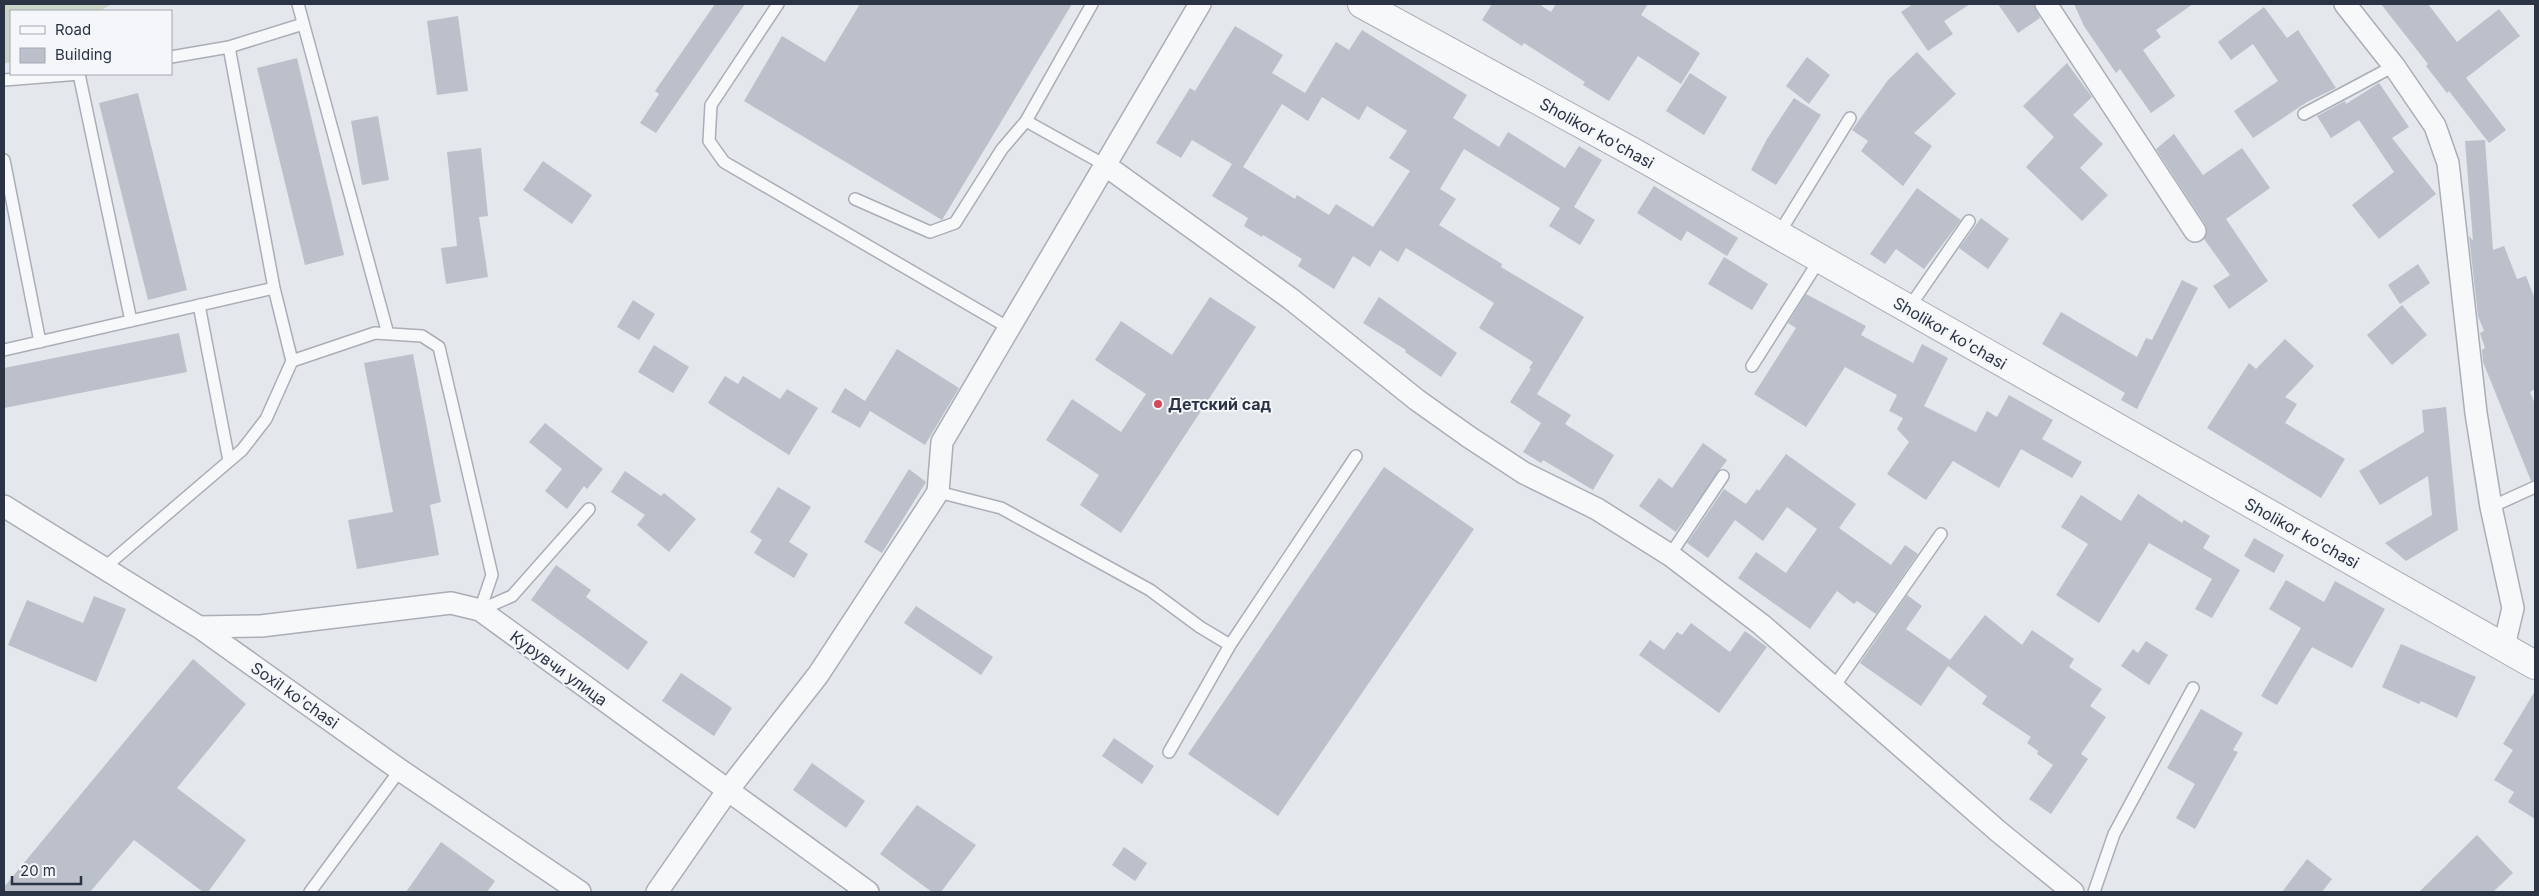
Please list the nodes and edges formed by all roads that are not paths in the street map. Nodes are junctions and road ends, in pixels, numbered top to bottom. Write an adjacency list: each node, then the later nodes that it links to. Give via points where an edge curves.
1 (298, 4): 8 (lane)
2 (778, 4): 29 (lane, via 711,105 709,140 724,162)
3 (1092, 4): 17 (lane)
4 (1200, 4): 19 (street)
5 (1362, 4): 23 (street, Sholikor ko'chasi)
6 (2046, 4): 22 (street)
7 (2345, 4): 11 (street)
8 (303, 24): 9 (lane); 30 (lane)
9 (229, 47): 10 (lane); 25 (lane)
10 (172, 58)
11 (2394, 66): 15 (lane); 41 (street, via 2435,126 2448,163 2476,413)
12 (67, 75): 14 (lane)
13 (80, 75): 28 (lane)
14 (4, 80)
15 (2304, 114)
16 (1850, 118): 23 (lane)
17 (1026, 121): 19 (lane); 20 (lane, via 1002,149 955,223 930,232)
18 (4, 160): 31 (lane)
19 (1105, 165): 29 (street); 44 (street, via 1290,299 1470,437 1524,473 1597,509)
20 (855, 199)
21 (1969, 221): 27 (lane)
22 (2196, 231)
23 (1778, 235): 24 (street, Sholikor ko'chasi)
24 (1820, 259): 27 (street, Sholikor ko'chasi); 34 (lane)
25 (274, 288): 26 (lane); 33 (lane)
26 (200, 305): 28 (lane); 36 (lane)
27 (1908, 309): 49 (street, Sholikor ko'chasi)
28 (131, 321): 31 (lane)
29 (1009, 328): 39 (street, via 942,442)
30 (388, 334): 33 (lane, via 375,333); 46 (lane, via 422,336 439,347 492,576)
31 (40, 342): 32 (lane)
32 (4, 350)
33 (292, 361): 36 (lane, via 266,419)
34 (1752, 366)
35 (1356, 456): 48 (lane)
36 (229, 461): 45 (lane)
37 (1724, 476): 44 (lane)
38 (2535, 487): 41 (lane)
39 (938, 492): 48 (lane, via 1001,508 1150,590); 55 (street, via 818,675)
40 (4, 506): 45 (street, Soxil ko'chasi)
41 (2491, 507): 49 (street, via 2513,608)
42 (589, 509): 46 (lane, via 512,596)
43 (1941, 534): 51 (lane)
44 (1670, 555): 51 (street, via 1762,625)
45 (104, 568): 47 (street, Soxil ko'chasi)
46 (480, 610): 47 (street, Курувчи улица, via 451,603 261,626); 55 (street, Курувчи улица)
47 (198, 627): 54 (street, Soxil ko'chasi)
48 (1230, 645): 53 (lane)
49 (2504, 646): 50 (street, Sholikor ko'chasi)
50 (2535, 666)
51 (1834, 688): 60 (street)
52 (2193, 688): 61 (lane, via 2114,834)
53 (1169, 752)
54 (400, 770): 56 (lane); 57 (street, Soxil ko'chasi)
55 (728, 790): 58 (street); 59 (street, Курувчи улица)
56 (310, 892)
57 (580, 892)
58 (657, 892)
59 (868, 892)
60 (2073, 892)
61 (2094, 892)

